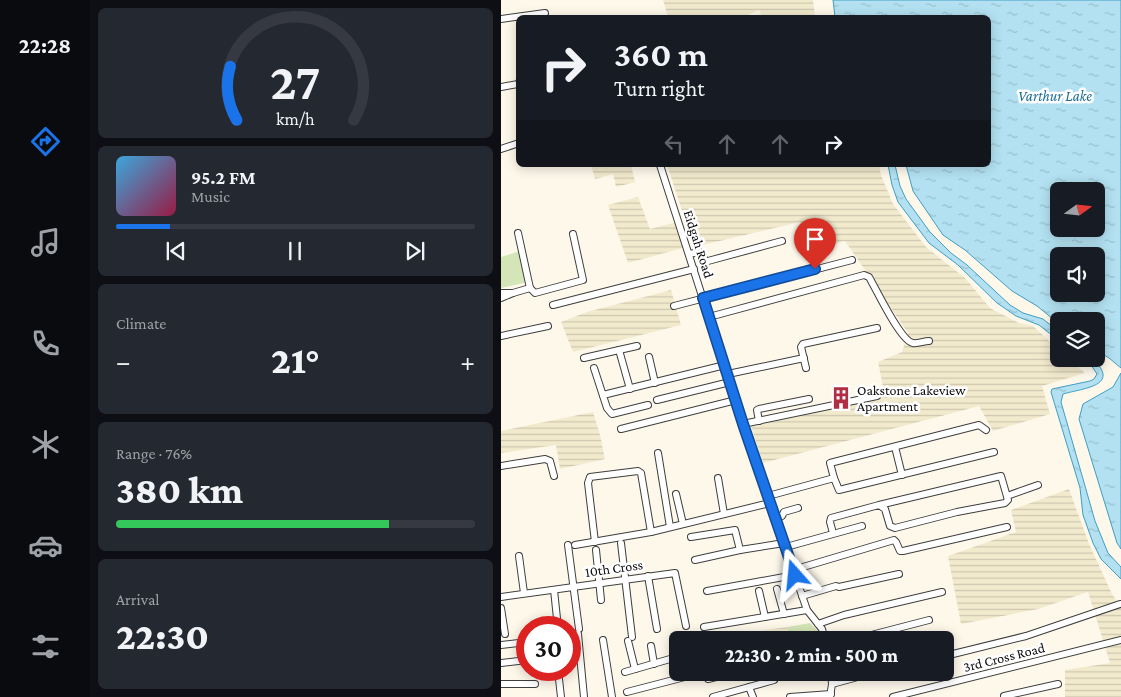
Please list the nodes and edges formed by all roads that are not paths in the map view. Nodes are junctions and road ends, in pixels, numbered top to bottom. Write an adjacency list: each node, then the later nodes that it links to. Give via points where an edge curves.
1 (545, 13): 2 (street)
2 (530, 15)
3 (516, 17): 4 (street)
4 (501, 19)
5 (516, 84): 6 (street)
6 (501, 87)
7 (516, 144): 8 (street)
8 (501, 149)
9 (661, 167): 13 (street, Eidgah Road)
10 (519, 233): 16 (street)
11 (573, 234): 16 (street, via 582,281 535,293)
12 (781, 241): 13 (street, via 708,261 700,252)
13 (689, 254): 15 (street, Eidgah Road)
14 (852, 260): 20 (street)
15 (694, 269): 20 (street, Eidgah Road); 21 (street)
16 (530, 288): 17 (street)
17 (513, 292): 18 (street); 19 (street)
18 (501, 294)
19 (501, 298)
20 (703, 298): 22 (street); 23 (street, Eidgah Road)
21 (553, 305)
22 (674, 306)
23 (709, 317): 27 (street, via 864,275 869,278 907,340 914,344); 33 (street, Eidgah Road)
24 (548, 326): 26 (street)
25 (877, 328): 32 (street, via 803,344)
26 (501, 336)
27 (929, 341)
28 (637, 346): 29 (street)
29 (619, 350): 31 (street); 39 (street)
30 (649, 357): 38 (street)
31 (584, 358)
32 (804, 358): 35 (street); 36 (street)
33 (725, 364): 36 (street, Eidgah Road); 38 (street)
34 (595, 368): 40 (street)
35 (807, 368)
36 (728, 374): 37 (street, Eidgah Road)
37 (730, 382): 43 (street); 44 (street, Eidgah Road)
38 (655, 383): 39 (street)
39 (629, 389): 40 (street)
40 (603, 395): 45 (street, via 612,414)
41 (877, 396): 46 (street)
42 (809, 399): 46 (street, via 759,409)
43 (657, 400)
44 (736, 400): 47 (street, Eidgah Road); 48 (street)
45 (648, 405)
46 (759, 421): 47 (street)
47 (743, 424): 61 (street, Eidgah Road)
48 (621, 429)
49 (987, 430): 50 (street, via 979,425)
50 (895, 446): 54 (street); 57 (street, via 830,464)
51 (994, 452): 54 (street)
52 (658, 453): 68 (street)
53 (501, 466): 55 (street, via 545,459 550,461)
54 (902, 475): 57 (street, via 839,490)
55 (554, 476)
56 (718, 478): 64 (street)
57 (834, 478): 61 (street)
58 (1038, 485): 60 (street)
59 (677, 494): 66 (street)
60 (1007, 496): 62 (street, via 1001,476); 62 (street, via 1005,503 895,528 890,526 885,509)
61 (769, 500): 64 (street); 65 (street, Eidgah Road)
62 (879, 505): 71 (street, via 831,518 829,522)
63 (798, 508): 65 (street, via 784,512)
64 (724, 514): 66 (street)
65 (776, 519): 75 (street, Eidgah Road)
66 (683, 524): 68 (street)
67 (862, 526): 71 (street)
68 (670, 527): 70 (street)
69 (1007, 527): 80 (street, via 903,551 894,540)
70 (651, 532): 73 (street); 73 (street, via 641,473 633,471 590,477)
71 (833, 533): 75 (street)
72 (691, 537): 77 (street, via 735,530)
73 (595, 542): 85 (street, via 572,545)
74 (621, 543): 83 (street)
75 (785, 545): 77 (street); 80 (street, Eidgah Road)
76 (596, 550): 84 (street)
77 (740, 550): 79 (street)
78 (519, 556): 91 (street)
79 (695, 560)
80 (794, 572): 88 (street); 92 (street, Eidgah Road)
81 (899, 574): 92 (street)
82 (648, 576): 83 (street, 10th Cross); 103 (street, 10th Cross, via 675,573); 105 (street)
83 (625, 579): 84 (street, 10th Cross); 119 (street)
84 (599, 583): 85 (street, 10th Cross); 94 (street)
85 (573, 586): 87 (street, 10th Cross); 135 (street)
86 (777, 589): 98 (street)
87 (554, 590): 91 (street, 10th Cross); 99 (street)
88 (707, 591)
89 (759, 591): 100 (street)
90 (942, 592): 102 (street)
91 (524, 593): 93 (street, 10th Cross)
92 (802, 596): 97 (street, Eidgah Road)
93 (501, 597)
94 (601, 600)
95 (1120, 604): 114 (street, via 1026,636)
96 (501, 608): 108 (street)
97 (807, 610): 98 (street); 102 (street, Eidgah Road)
98 (784, 614): 100 (street)
99 (557, 616)
100 (765, 617): 104 (street)
101 (929, 620): 107 (street)
102 (818, 624): 106 (street, Eidgah Road)
103 (686, 626)
104 (704, 627)
105 (657, 629)
106 (823, 631)
107 (887, 631)
108 (505, 634)
109 (603, 640): 136 (street)
110 (1121, 640): 140 (street, 3rd Cross Road)
111 (516, 643): 112 (street)
112 (501, 645)
113 (651, 646): 118 (street)
114 (954, 654)
115 (669, 659): 118 (street)
116 (516, 661): 117 (street)
117 (501, 663)
118 (654, 664): 119 (street)
119 (635, 669): 120 (street)
120 (625, 672)
121 (559, 681): 134 (street)
122 (670, 681): 131 (street)
123 (770, 681): 130 (street)
124 (832, 681): 128 (street)
125 (843, 681): 128 (street)
126 (501, 684): 127 (street)
127 (535, 684)
128 (832, 684): 133 (street)
129 (1058, 684): 141 (street)
130 (749, 687): 132 (street); 138 (street)
131 (627, 692)
132 (728, 695): 137 (street)
133 (830, 696): 139 (street)
134 (561, 697)
135 (584, 697)
136 (612, 697)
137 (713, 697)
138 (753, 697)
139 (790, 697)
140 (893, 697)
141 (1003, 697)

